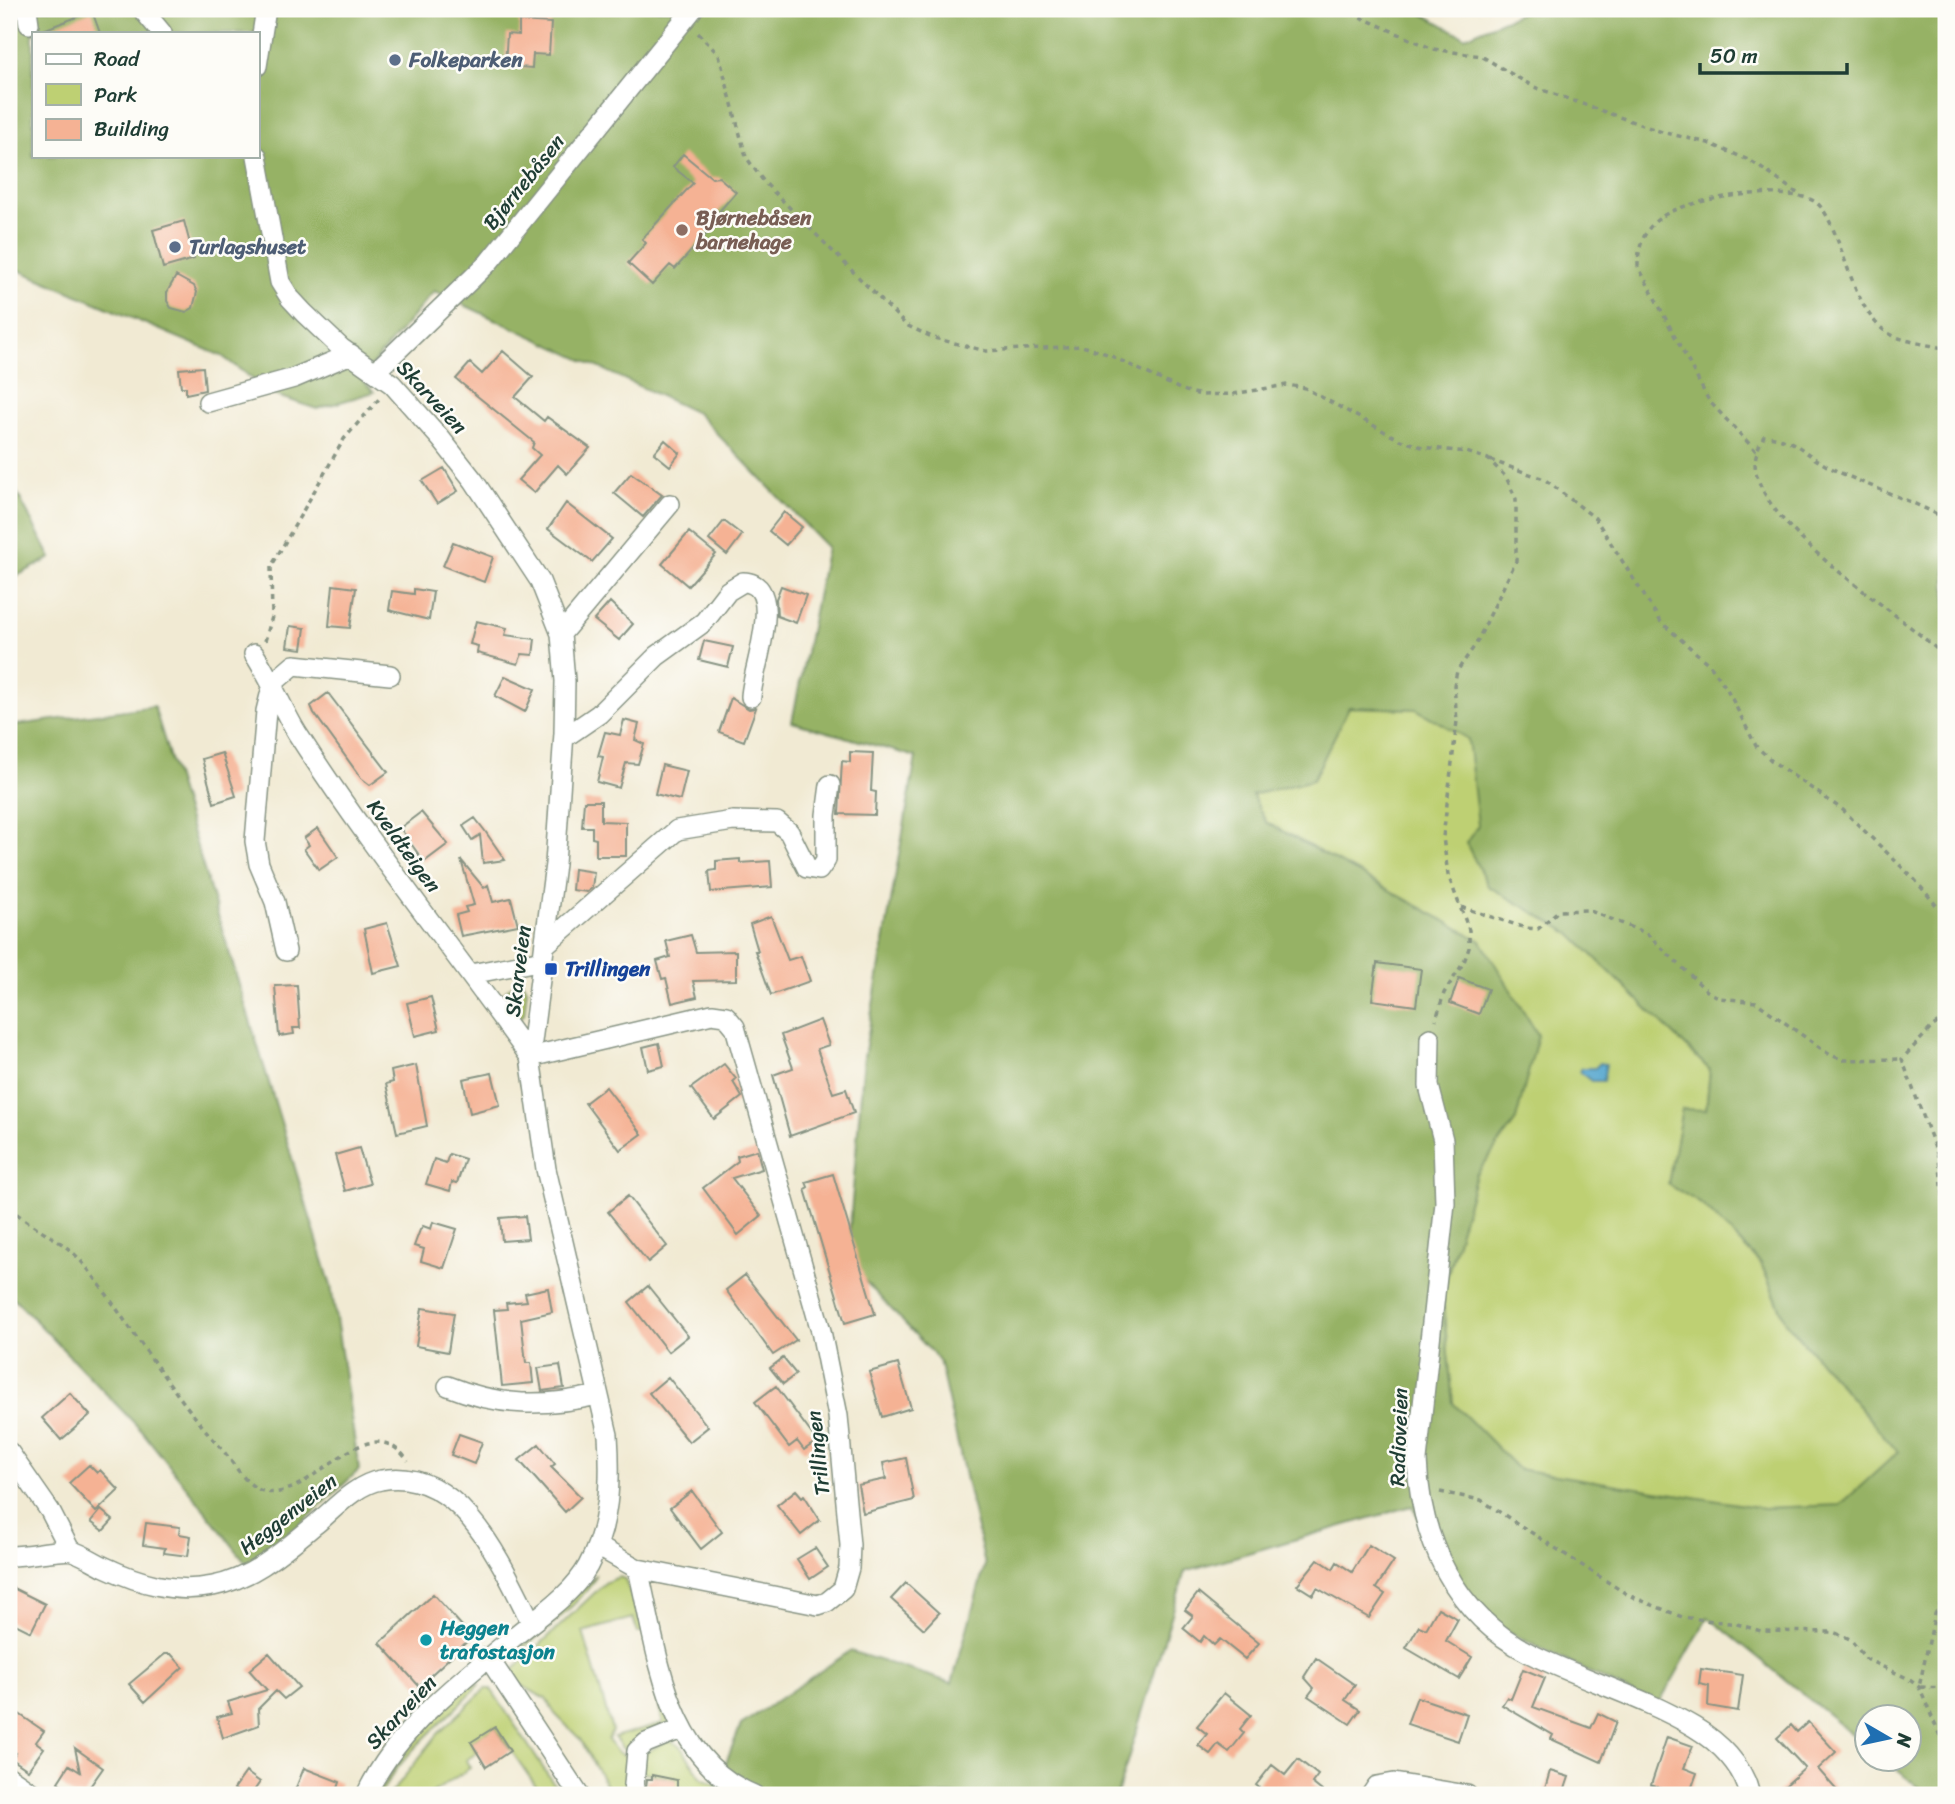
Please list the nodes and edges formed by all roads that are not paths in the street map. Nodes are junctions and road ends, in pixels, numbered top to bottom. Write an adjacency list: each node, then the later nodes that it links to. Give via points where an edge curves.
1 (142, 9): 4 (street)
2 (266, 9): 5 (street)
3 (688, 14): 8 (street, Bjørnebåsen, via 488,262)
4 (161, 32)
5 (259, 53)
6 (257, 158): 7 (street, Skarveien, via 281,282 290,299)
7 (351, 354): 8 (street, Skarveien); 9 (street, via 294,378)
8 (376, 371): 11 (street, Skarveien, via 441,439 488,501 540,581)
9 (208, 402)
10 (670, 503): 11 (street)
11 (562, 634): 16 (street, Skarveien)
12 (254, 654): 14 (street, Kveldteigen)
13 (390, 676): 14 (street, via 294,665)
14 (273, 683): 18 (street, via 264,725 255,841); 20 (street, Kveldteigen, via 295,730)
15 (751, 697): 16 (street, via 766,614 762,590 743,582 728,591 705,622 657,656 599,714)
16 (564, 738): 19 (street, Skarveien)
17 (831, 785): 19 (street, via 826,860 819,870 807,868 789,832 777,822 733,821 677,830)
18 (286, 951)
19 (544, 953): 20 (street); 22 (street, Skarveien)
20 (471, 974): 22 (street, Kveldteigen)
21 (1430, 1038): 41 (street, Radioveien, via 1429,1086 1443,1140 1445,1203 1417,1460 1418,1490 1441,1563 1460,1596 1483,1621 1527,1652 1672,1713 1713,1739 1731,1757)
22 (530, 1056): 24 (street, Skarveien, via 546,1169); 29 (street, Trillingen, via 712,1014 731,1020 750,1072 832,1381 850,1545 847,1578 835,1596 818,1605)
23 (448, 1386): 24 (street, via 477,1398 507,1403)
24 (598, 1395): 26 (street, Skarveien, via 611,1470 607,1512)
25 (9, 1452): 27 (street, via 50,1511)
26 (597, 1546): 29 (street, Trillingen); 30 (street, Skarveien, via 576,1582)
27 (70, 1550): 28 (street, Heggenveien); 30 (street, Heggenveien, via 150,1584 183,1589 215,1586 261,1568 355,1491 380,1480 404,1479 429,1487 458,1505 481,1530 500,1557)
28 (9, 1556)
29 (638, 1569): 32 (street)
30 (531, 1622): 31 (street, Skarveien)
31 (488, 1657): 35 (street, Skarveien, via 389,1754); 36 (street)
32 (681, 1730): 37 (street, via 637,1751); 38 (street, via 712,1769)
33 (9, 1777): 34 (street)
34 (35, 1795)
35 (366, 1795)
36 (579, 1795)
37 (633, 1795)
38 (754, 1795)
39 (1371, 1795): 40 (street, via 1377,1786 1394,1783)
40 (1466, 1795)
41 (1750, 1795)

